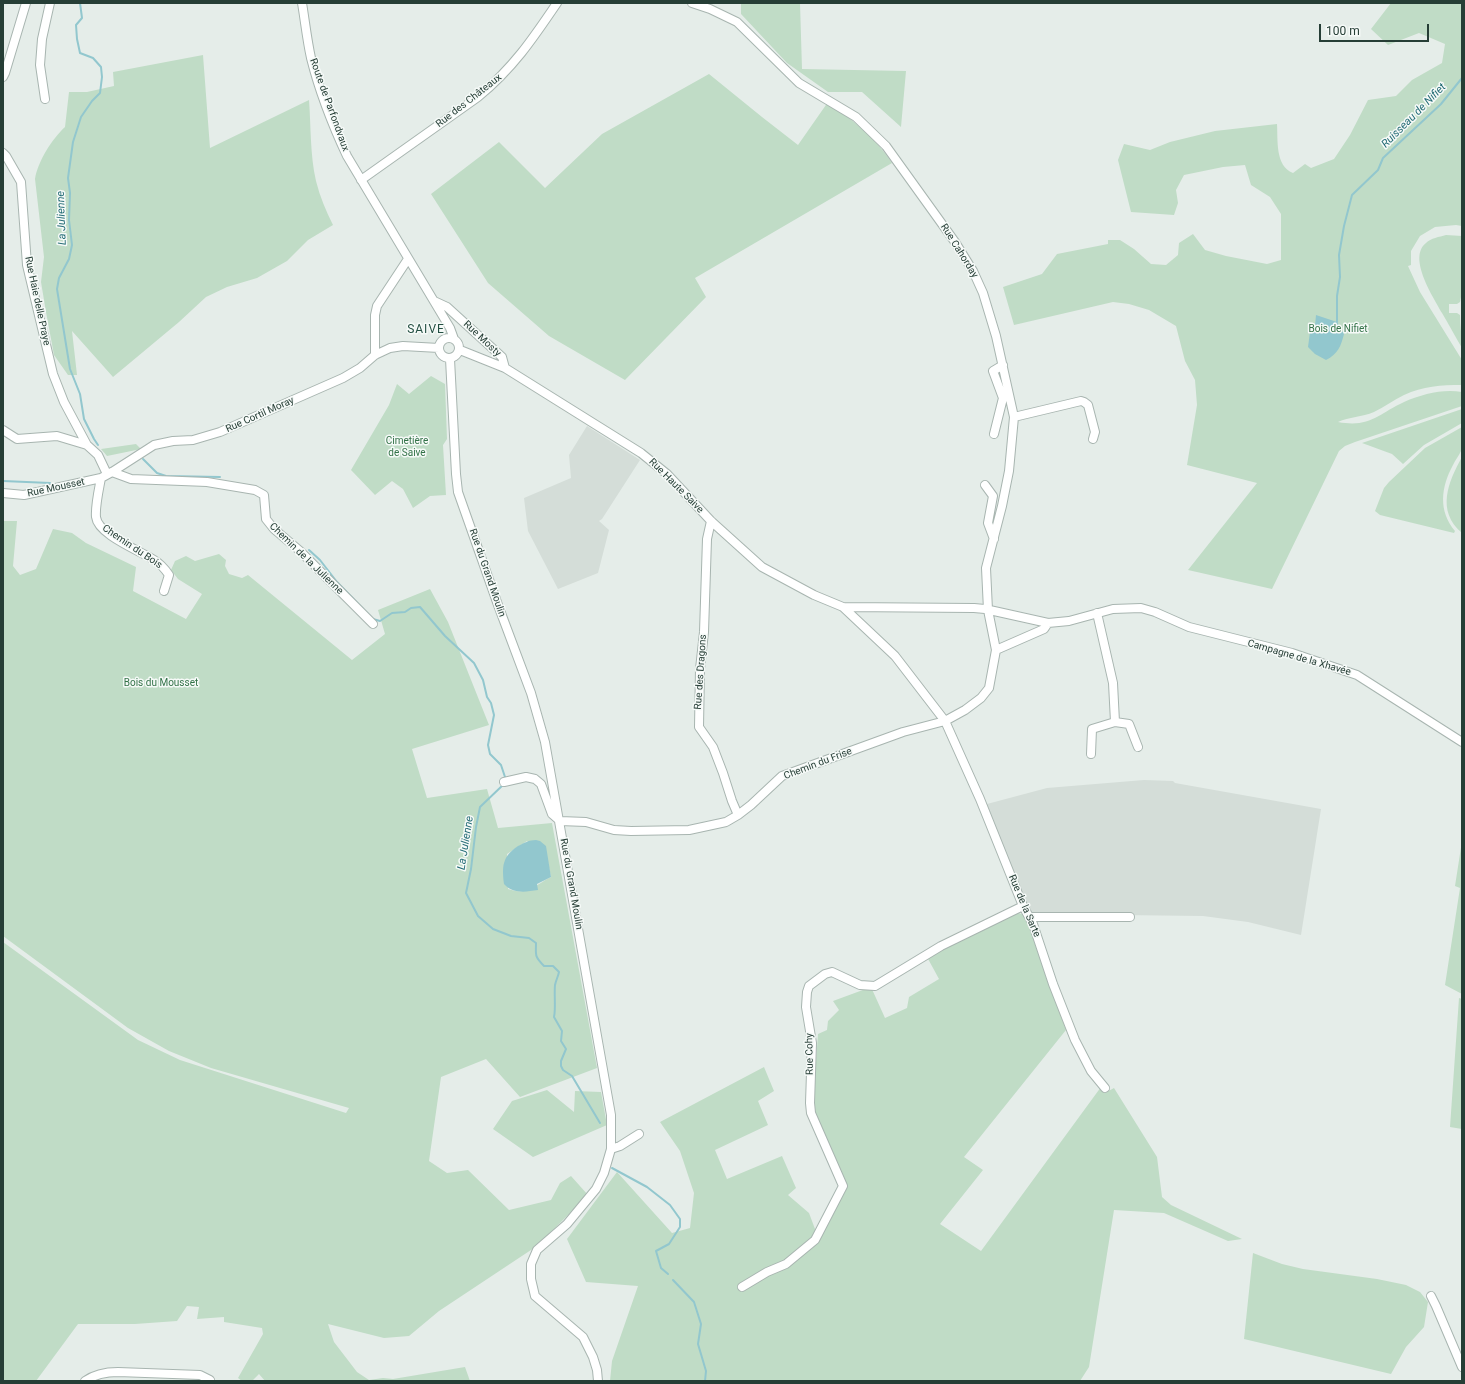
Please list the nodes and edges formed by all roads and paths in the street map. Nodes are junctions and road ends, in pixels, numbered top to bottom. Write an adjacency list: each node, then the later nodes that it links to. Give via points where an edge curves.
1 (26, 3): 6 (street)
2 (50, 3): 7 (street, via 42,39 40,64)
3 (302, 3): 9 (street, Route de Parfondvaux, via 316,77 340,140)
4 (557, 3): 9 (street, Rue des Châteaux, via 527,48 496,82)
5 (692, 3): 19 (street, Rue Cahorday, via 737,22 799,84 856,117 886,146 973,271 983,294)
6 (3, 77)
7 (45, 99)
8 (3, 153): 25 (street, Rue Haie delle Praye, via 21,182 27,265 53,374 64,402)
9 (361, 180): 10 (street, Rue Mosty)
10 (408, 259): 11 (street, Rue Mosty); 17 (street, via 377,306)
11 (434, 301): 12 (street, Rue Mosty); 20 (street, Rue Mosty, via 447,307 502,357)
12 (444, 321): 13 (street, Rue Mosty); 14 (street, Rue Mosty)
13 (444, 339): 14 (street); 15 (street)
14 (454, 339): 16 (street)
15 (439, 348): 17 (street, via 403,346 390,348); 18 (street, via 441,354)
16 (460, 350): 18 (street); 20 (street, Rue Mosty)
17 (376, 355): 26 (street, Rue Cortil Moray, via 343,378 220,432)
18 (450, 359): 47 (street, Rue du Grand Moulin, via 458,492 537,712)
19 (1003, 365): 21 (street, Rue Cahorday); 23 (street, via 993,370 1003,398)
20 (505, 368): 30 (street, Rue Haute Saive, via 649,459 667,474)
21 (1014, 417): 24 (street, via 1081,401 1088,406 1095,432); 31 (street, Rue Cahorday, via 1009,471)
22 (3, 430): 25 (street, via 17,439 57,436)
23 (994, 434)
24 (1093, 439)
25 (87, 445): 27 (street, via 98,455)
26 (154, 445): 27 (street, Rue Mousset)
27 (107, 475): 29 (street, Rue Mousset, via 24,495); 32 (street, Chemin du Bois, via 96,516 99,524 104,530 164,568 169,576); 37 (street, Chemin de la Julienne, via 131,479 207,482 255,490 264,495 266,519 270,524)
28 (985, 485): 31 (street, via 992,496 988,523)
29 (3, 493)
30 (711, 521): 33 (street, Rue Haute Saive, via 762,567 814,596); 46 (street, Rue des Dragons, via 707,539 699,727 713,747)
31 (994, 538): 34 (street, Rue Cahorday, via 986,568)
32 (164, 591)
33 (843, 607): 34 (street, Rue Haute Saive, via 913,606); 40 (street, Rue Haute Saive, via 895,656)
34 (988, 610): 36 (street, Rue Haute Saive); 39 (street)
35 (1097, 613): 36 (street, Rue Haute Saive, via 1069,621); 38 (street, Rue Haute Saive, via 1140,608); 41 (street, via 1113,683)
36 (1048, 623): 39 (street, Rue Haute Saive, via 1044,629)
37 (373, 624)
38 (1189, 627): 42 (street, Campagne de la Xhavée, via 1292,654 1357,675)
39 (996, 650): 40 (street, via 990,688 965,710)
40 (945, 721): 46 (street, Chemin du Frise, via 903,732 782,776); 48 (street, Rue de la Sarte)
41 (1115, 722): 43 (street, via 1129,724); 44 (street, via 1092,729)
42 (1462, 742)
43 (1138, 747)
44 (1091, 754)
45 (506, 782): 47 (street, via 526,777 535,779 541,784 552,814)
46 (738, 815): 47 (street, Chemin du Frise, via 726,822 689,830 626,831 586,822)
47 (560, 821): 53 (street, Rue du Grand Moulin, via 611,1115)
48 (1024, 906): 49 (street, Rue de la Sarte); 54 (street, Rue Cohy, via 941,946 875,986 860,985 832,972 809,986 806,1007 812,1043 811,1113 843,1186 815,1240 786,1264)
49 (1030, 917): 50 (street); 51 (street, Rue de la Sarte, via 1075,1040 1091,1071)
50 (1130, 917)
51 (1105, 1088)
52 (639, 1134): 53 (street)
53 (611, 1149): 59 (street, Rue du Grand Moulin, via 596,1189 567,1224 537,1250 531,1264 535,1296 582,1337 593,1357)
54 (742, 1287)
55 (1431, 1296): 56 (street)
56 (1462, 1367)
57 (210, 1380): 58 (street, via 200,1375 105,1372)
58 (85, 1381)
59 (598, 1381)

